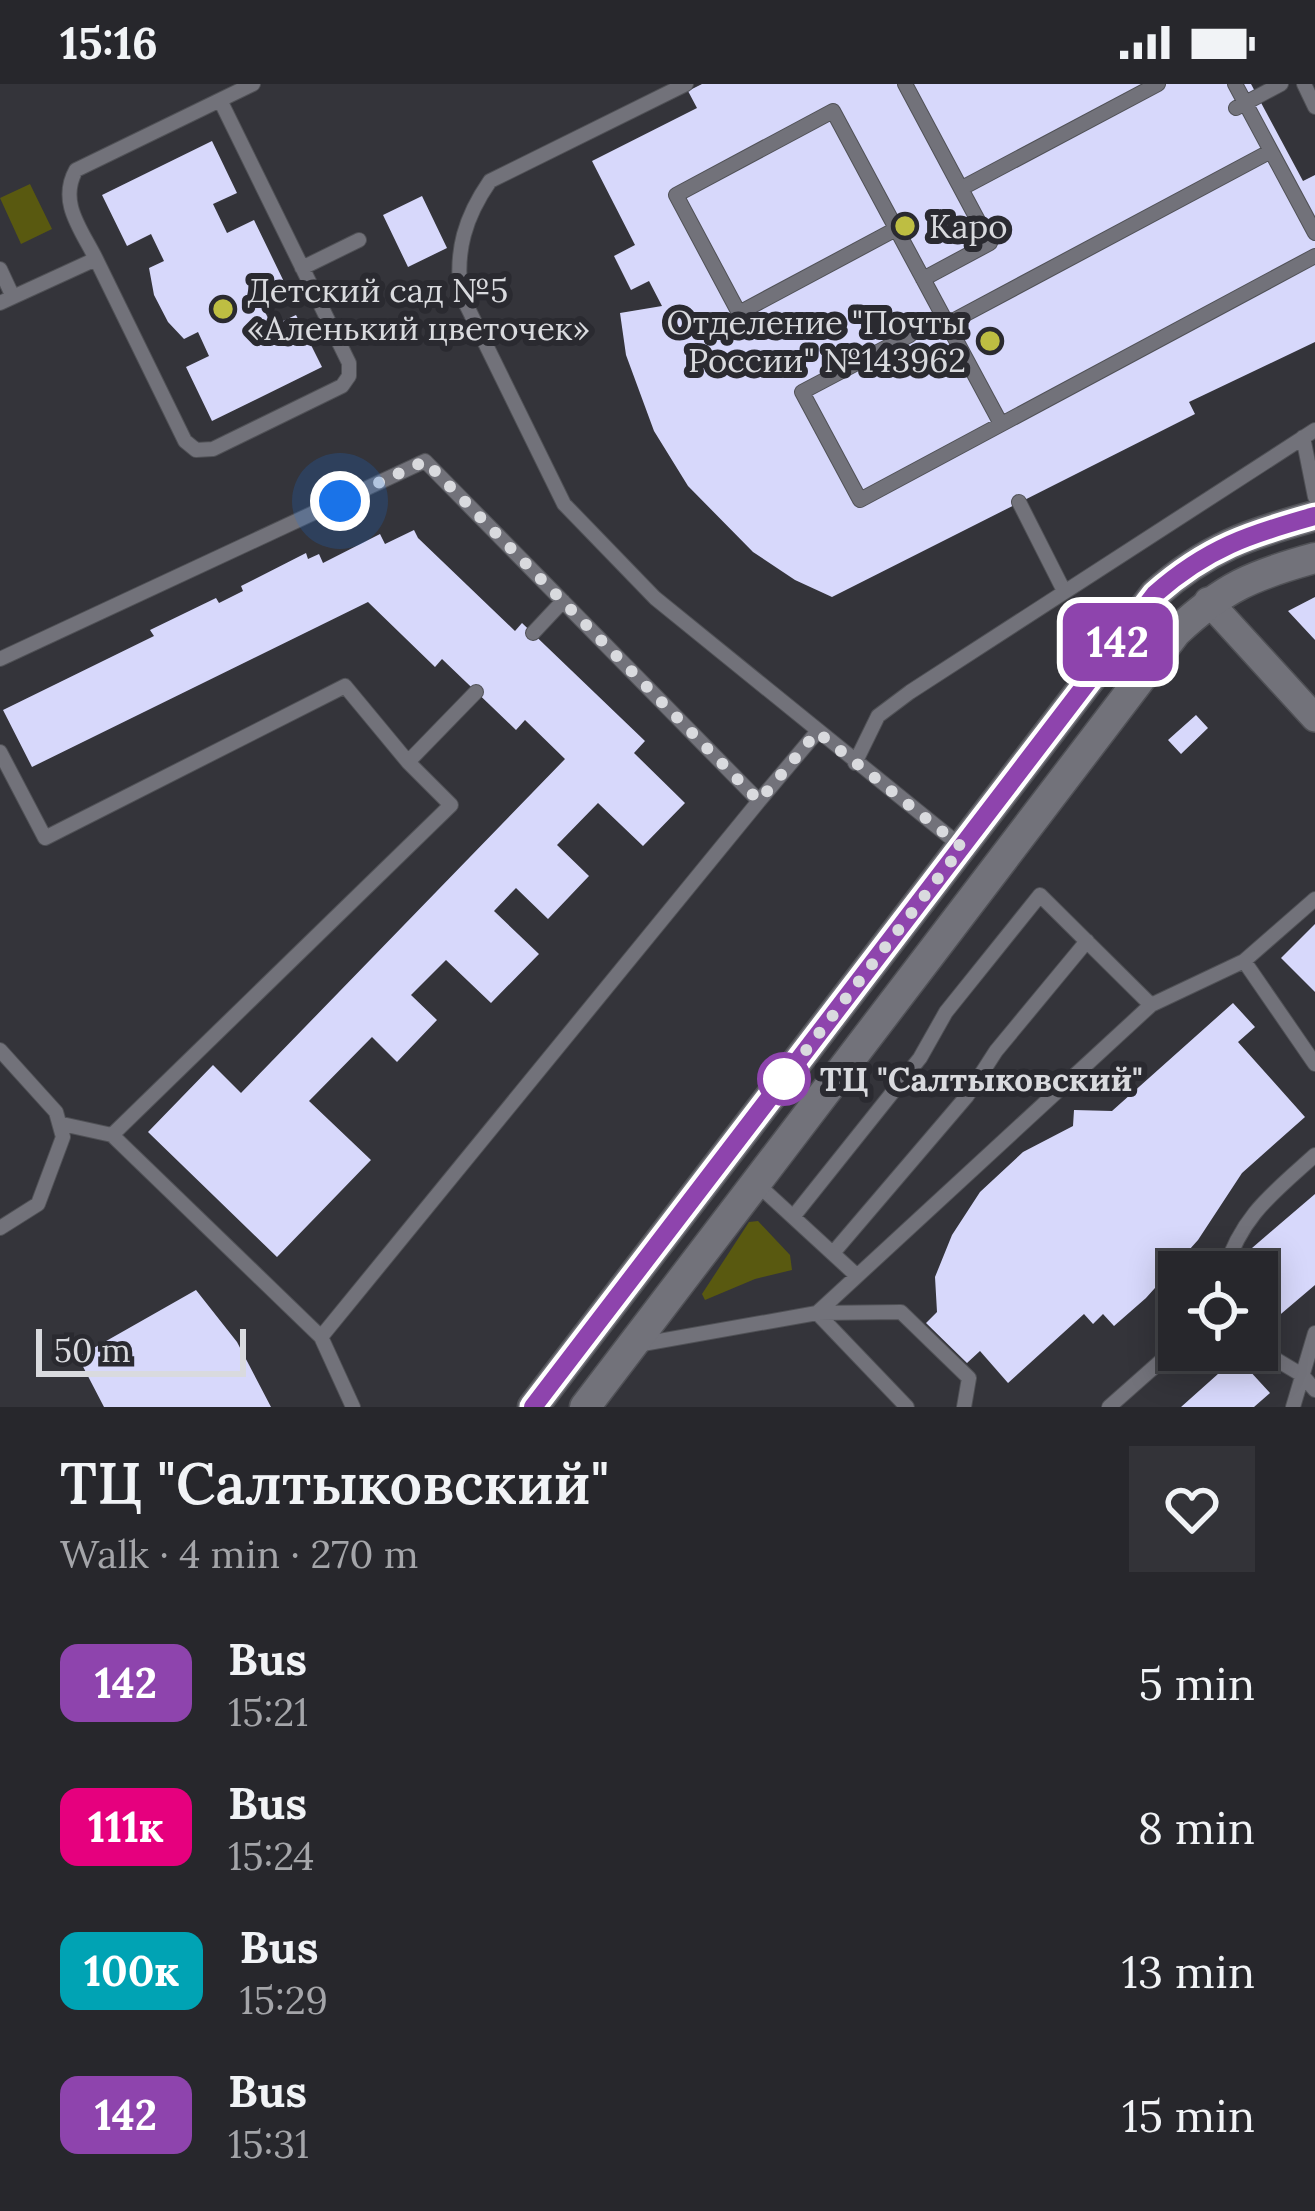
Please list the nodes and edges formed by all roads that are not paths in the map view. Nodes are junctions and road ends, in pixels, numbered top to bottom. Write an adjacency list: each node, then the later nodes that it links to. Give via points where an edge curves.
1 (253, 84): 8 (lane)
2 (686, 84): 37 (lane, via 490,181 463,230 461,294 571,514 655,598)
3 (905, 84): 20 (lane, via 990,243)
4 (1158, 84): 12 (lane)
5 (1234, 84): 9 (lane)
6 (1281, 84): 9 (lane)
7 (1304, 84): 10 (lane)
8 (220, 100): 17 (lane, via 76,170 67,200); 18 (lane)
9 (1241, 105): 11 (lane)
10 (1315, 107)
11 (1271, 151): 14 (lane); 22 (lane)
12 (962, 188)
13 (896, 229): 13 (lane, via 832,111 676,195 739,313); 20 (lane)
14 (1315, 233)
15 (359, 240): 18 (lane)
16 (1315, 256): 24 (lane)
17 (96, 259): 18 (lane, via 196,450 213,449 349,376); 21 (lane)
18 (302, 268)
19 (0, 269): 21 (lane)
20 (923, 279): 22 (lane)
21 (6, 300)
22 (947, 324): 24 (lane)
23 (910, 335): 24 (lane, via 802,392 860,500)
24 (1001, 424)
25 (1309, 433): 26 (lane); 30 (lane)
26 (1315, 496)
27 (1019, 502): 30 (lane)
28 (1315, 516): 42 (main road, via 1240,537 1155,594)
29 (1315, 557): 32 (main road, via 1256,574)
30 (1064, 591): 40 (lane, via 878,716)
31 (563, 602): 33 (lane); 34 (lane, via 425,461); 41 (lane)
32 (1208, 602): 36 (street); 52 (main road, via 1176,632)
33 (533, 633)
34 (0, 659)
35 (476, 692): 39 (lane)
36 (1315, 718)
37 (817, 732): 40 (lane); 41 (lane)
38 (0, 752): 39 (lane, via 45,838 345,686)
39 (407, 762): 50 (lane, via 451,806)
40 (855, 763): 42 (lane)
41 (759, 801): 60 (lane)
42 (962, 847): 67 (main road)
43 (1315, 899): 45 (lane)
44 (1087, 941): 46 (lane); 53 (lane, via 1040,895); 56 (lane)
45 (1244, 961): 46 (lane); 48 (lane)
46 (1151, 1004): 57 (lane)
47 (0, 1050): 49 (lane)
48 (1315, 1064)
49 (62, 1124): 50 (lane); 54 (lane, via 38,1204)
50 (112, 1135): 60 (lane)
51 (1315, 1155): 55 (lane, via 1251,1213)
52 (756, 1184): 53 (lane); 61 (main road)
53 (793, 1217): 56 (lane)
54 (0, 1228)
55 (1230, 1251)
56 (833, 1253): 57 (lane)
57 (855, 1274): 58 (lane)
58 (817, 1312): 61 (lane); 69 (lane); 70 (lane, via 901,1312 970,1378)
59 (1315, 1333): 64 (lane)
60 (321, 1337): 66 (lane)
61 (632, 1346): 68 (main road)
62 (1278, 1361): 64 (lane)
63 (1158, 1363): 71 (lane)
64 (1302, 1376): 65 (lane); 72 (lane)
65 (1315, 1390)
66 (353, 1407)
67 (533, 1407)
68 (585, 1407)
69 (908, 1407)
70 (964, 1407)
71 (1108, 1407)
72 (1293, 1407)

